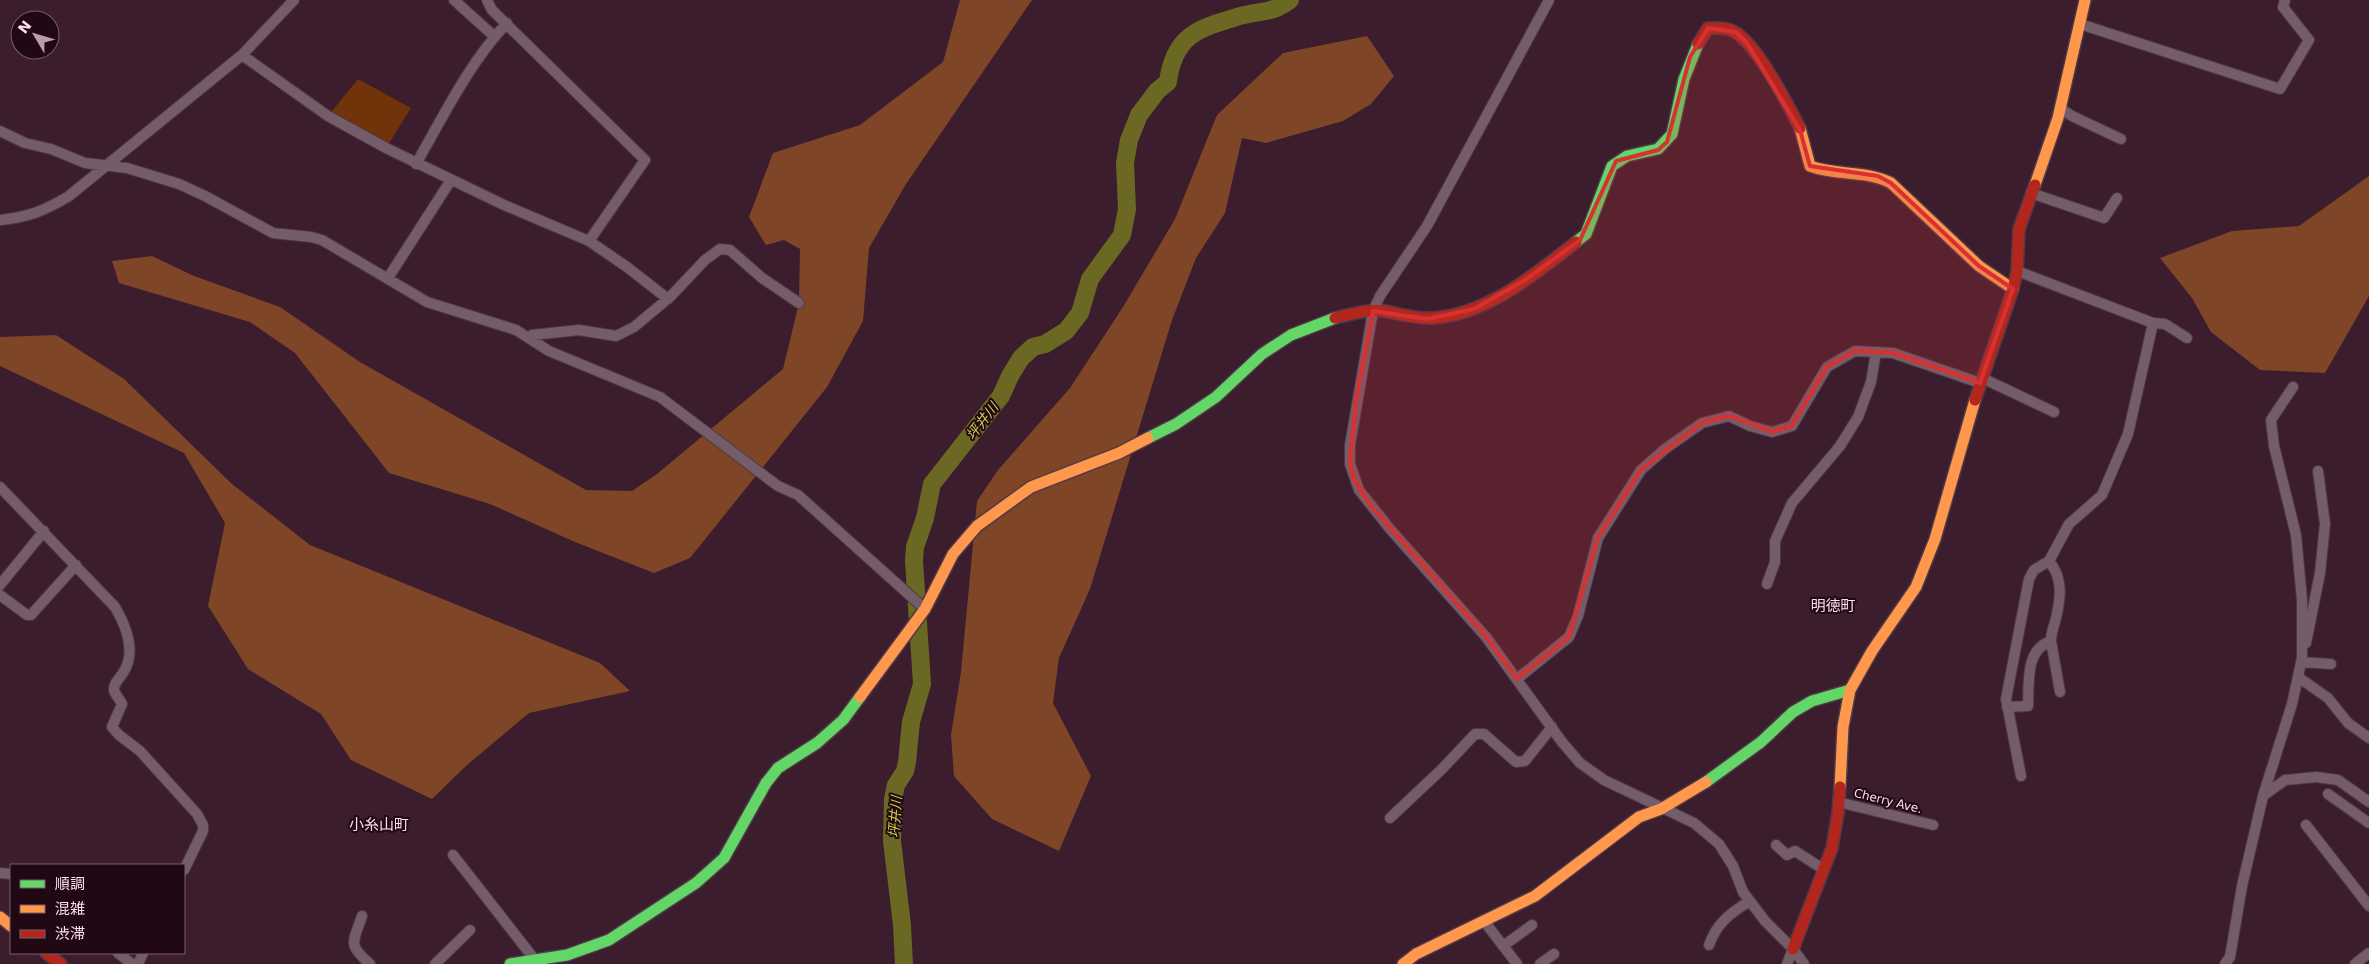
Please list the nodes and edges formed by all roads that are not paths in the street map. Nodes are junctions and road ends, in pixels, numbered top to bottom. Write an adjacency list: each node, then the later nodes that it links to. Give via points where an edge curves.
1 (294, 0): 10 (street)
2 (454, 0): 9 (street)
3 (487, 0): 7 (street, via 492,10)
4 (1549, 0): 26 (street, via 1427,226)
5 (2085, 0): 8 (street)
6 (2285, 0): 8 (street, via 2284,7 2309,40 2280,89)
7 (507, 24): 9 (street); 20 (street, via 645,160)
8 (2080, 24): 11 (street)
9 (495, 37): 14 (street)
10 (242, 55): 14 (street, via 328,116); 15 (street)
11 (2060, 108): 13 (street); 17 (street)
12 (0, 130): 15 (street, via 25,143 85,162)
13 (2121, 139)
14 (416, 164): 16 (street)
15 (106, 165): 19 (street, via 69,196 45,210 30,216); 22 (street, via 127,168 196,191 273,233 322,240)
16 (451, 180): 20 (street); 22 (street)
17 (2030, 193): 18 (street, via 2104,218); 21 (street, via 2019,229)
18 (2117, 198)
19 (0, 220)
20 (589, 241): 24 (street)
21 (2017, 271): 23 (street); 27 (street)
22 (388, 278): 28 (street, via 426,302 516,330)
23 (2013, 289): 26 (street, via 1979,266 1892,184 1878,176 1826,171 1810,166 1800,130 1784,98 1747,43 1736,32 1708,28 1690,57 1672,134 1658,150 1616,161 1590,226 1580,240 1496,299 1474,309 1421,319); 31 (street)
24 (668, 299): 25 (street, via 706,260 726,248); 28 (street, via 634,327 616,336 578,330)
25 (799, 303)
26 (1373, 311): 42 (street, via 1345,315 1291,335 1262,354 1216,397 1176,424 1119,453 1031,487 977,526 953,554); 47 (street, via 1350,445 1354,479 1378,515 1486,637)
27 (2154, 323): 29 (street, via 2165,324); 37 (street, via 2128,434 2102,495 2069,524)
28 (528, 338): 42 (street, via 549,351 660,397 676,407 778,486 798,496)
29 (2187, 338)
30 (1876, 352): 31 (street, via 1893,353); 39 (street, via 1871,382 1858,417 1840,446 1792,503 1776,541 1775,562); 47 (street, via 1855,351 1827,368 1792,426 1772,432 1729,416 1702,423 1641,470 1598,538 1578,616 1569,637)
31 (1981, 381): 33 (street); 48 (street, via 1935,539 1916,587 1872,651)
32 (2293, 387): 44 (street, via 2271,420 2274,446 2296,535 2302,600)
33 (2054, 412)
34 (2318, 471): 44 (street, via 2324,524 2317,592)
35 (0, 487): 36 (street)
36 (44, 531): 38 (street); 40 (street)
37 (2049, 561): 43 (street, via 2058,572 2060,584); 50 (street, via 2034,570 2029,579 2006,699)
38 (76, 565): 41 (street, via 31,615); 65 (street, via 115,607 128,637 128,664 113,689 122,704 113,722 113,730 140,751 197,814 202,825 203,831)
39 (1767, 584)
40 (0, 585)
41 (0, 595)
42 (925, 609): 82 (street, via 843,720 817,743 778,768 766,782 724,858 696,884 609,940 568,955)
43 (2051, 641): 49 (street); 50 (street, via 2043,644 2031,660 2028,706)
44 (2301, 660): 45 (street); 46 (street)
45 (2331, 664)
46 (2298, 677): 52 (street, via 2328,698 2348,723); 55 (street)
47 (1517, 678): 51 (street)
48 (1850, 690): 56 (street, via 1843,727); 58 (street, via 1812,701 1793,712 1761,742 1692,792)
49 (2060, 692)
50 (2008, 707): 53 (street)
51 (1552, 727): 58 (street, via 1580,763 1604,780); 59 (street, via 1525,761 1516,762 1484,734 1475,734)
52 (2369, 738)
53 (2021, 776)
54 (2328, 794): 60 (street)
55 (2263, 796): 57 (street, via 2284,780 2316,777 2338,780); 93 (street, via 2242,886 2230,957)
56 (1838, 802): 61 (street, Cherry Ave.); 66 (street, via 1832,848)
57 (2369, 802)
58 (1661, 809): 67 (street, via 1694,823 1719,844); 71 (street, via 1639,817 1535,896)
59 (1390, 818)
60 (2369, 823)
61 (1933, 825)
62 (2306, 825): 68 (street)
63 (1776, 845): 66 (street, via 1787,854 1795,851)
64 (453, 855): 82 (street)
65 (185, 868)
66 (1823, 869): 77 (street)
67 (1750, 901): 75 (street, via 1727,915 1714,930); 77 (street)
68 (2369, 906)
69 (362, 916): 86 (street, via 353,943 355,951)
70 (0, 917): 72 (street)
71 (1484, 921): 76 (street); 83 (street)
72 (10, 925)
73 (1532, 926): 76 (street)
74 (470, 930): 87 (street)
75 (1709, 945)
76 (1503, 946): 89 (street)
77 (1793, 949): 91 (street); 92 (street)
78 (2369, 953): 94 (street)
79 (47, 954): 84 (street)
80 (119, 954): 85 (street)
81 (1554, 954): 90 (street)
82 (535, 960): 88 (street)
83 (1410, 962)
84 (61, 964)
85 (132, 964)
86 (370, 964)
87 (435, 964)
88 (510, 964)
89 (1517, 964)
90 (1540, 964)
91 (1787, 964)
92 (1804, 964)
93 (2225, 964)
94 (2355, 964)

